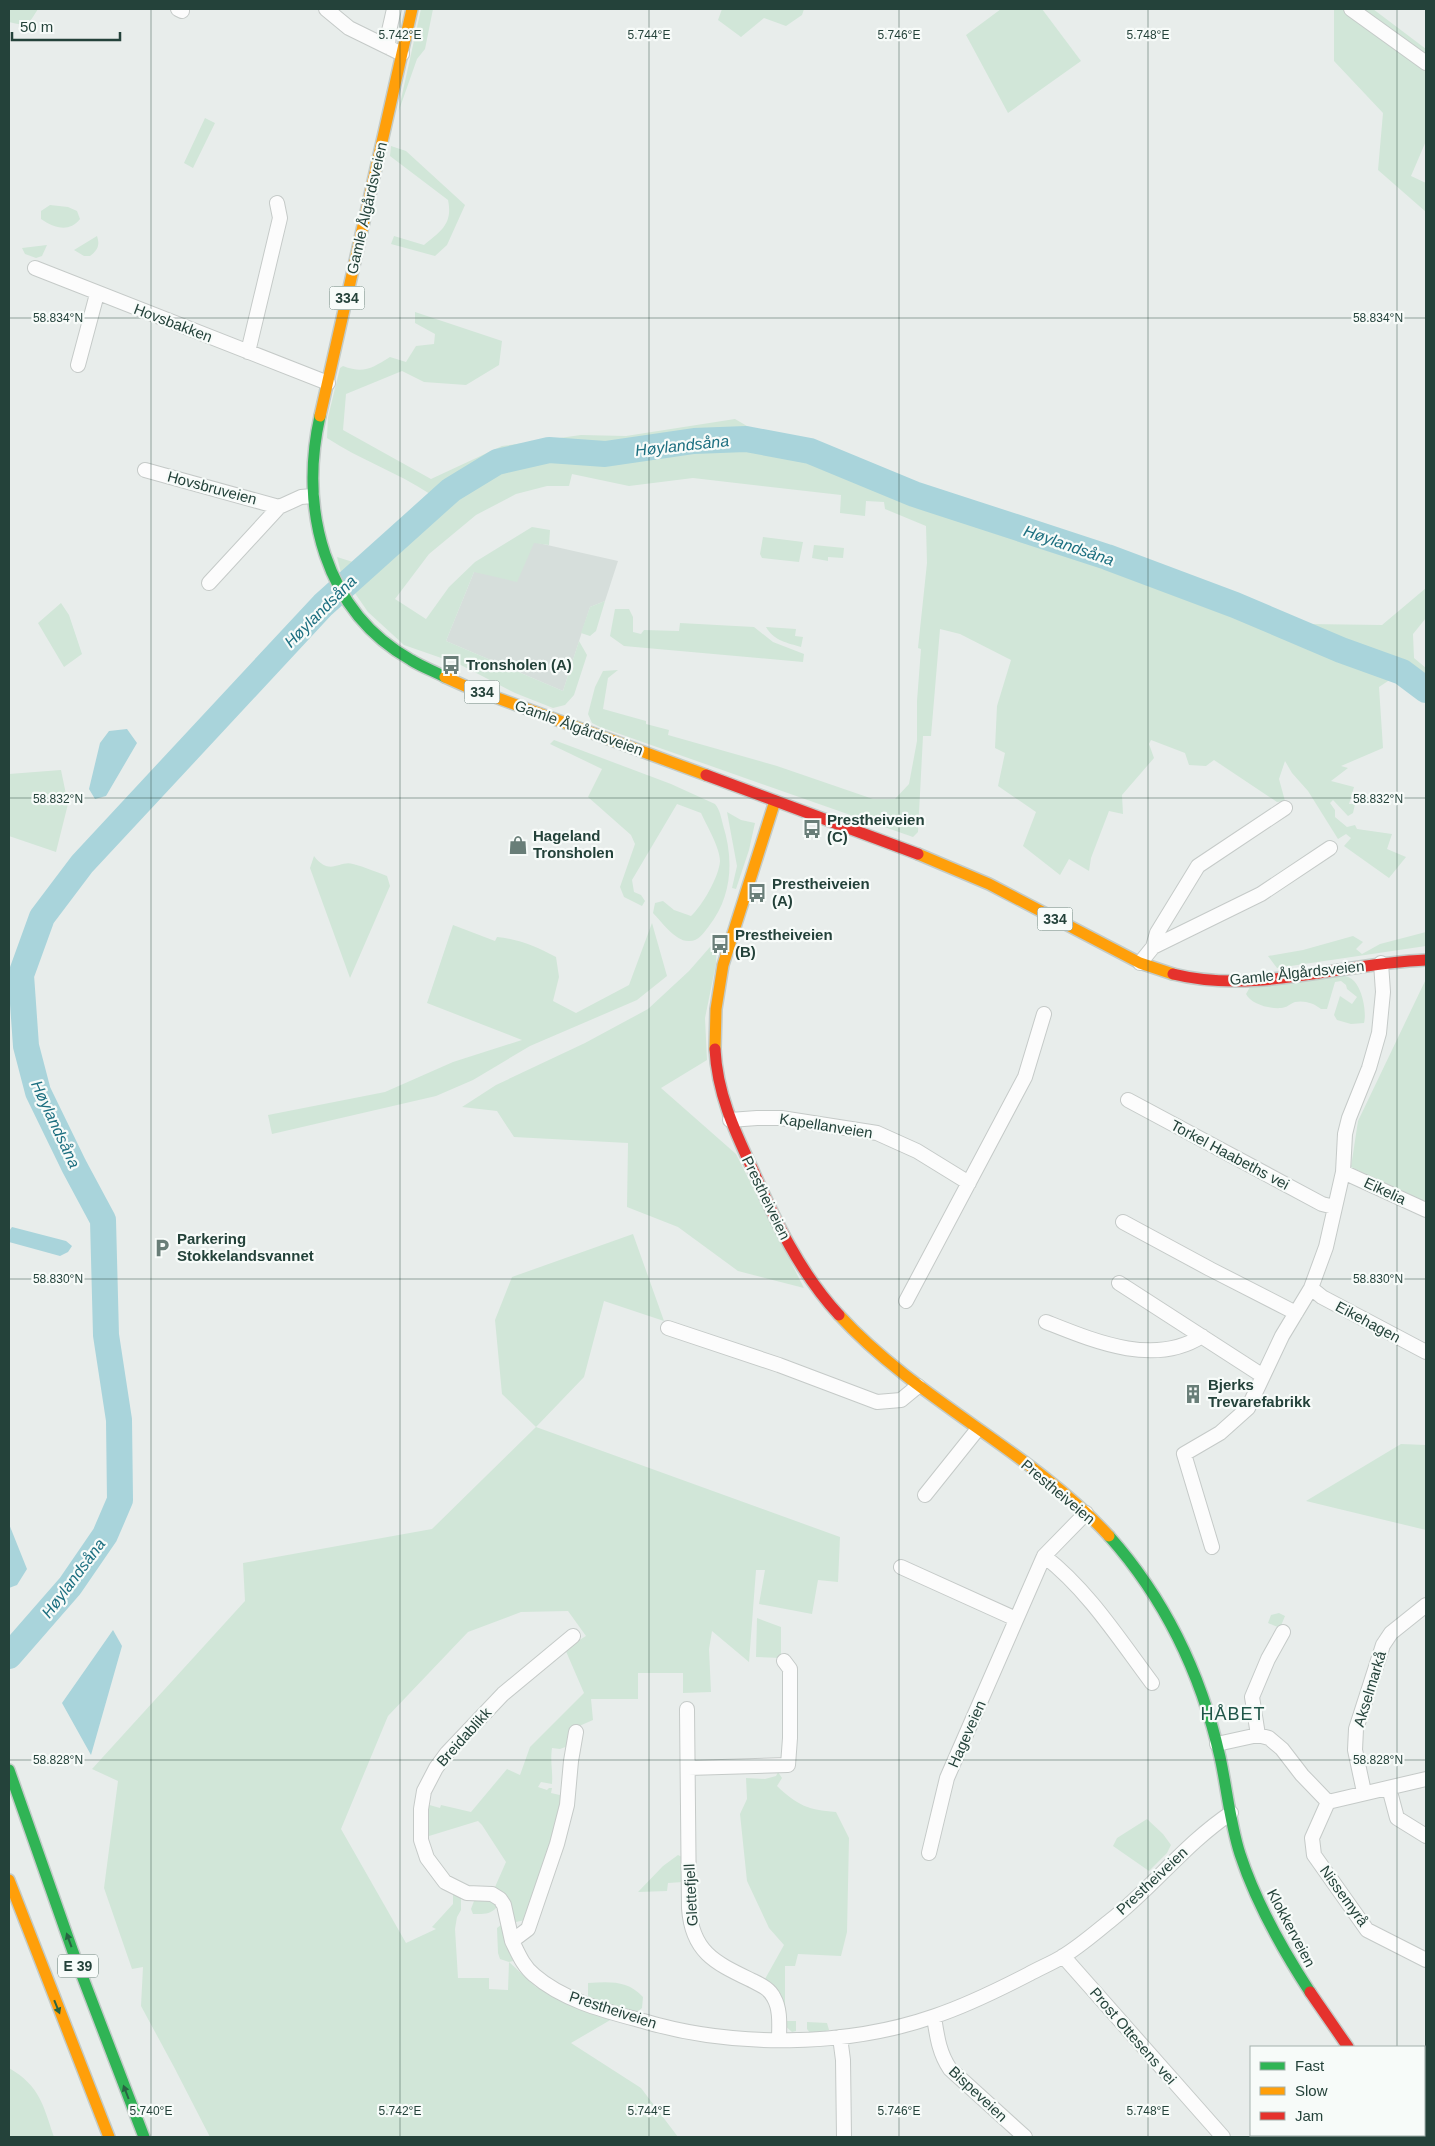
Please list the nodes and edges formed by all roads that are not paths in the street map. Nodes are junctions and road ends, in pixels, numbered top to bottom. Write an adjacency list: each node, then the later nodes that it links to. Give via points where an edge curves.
1 (326, 9): 5 (street, via 349,28)
2 (394, 9): 5 (street)
3 (412, 9): 6 (main road, Gamle Ålgårdsveien / 334)
4 (1351, 9): 7 (street)
5 (388, 47): 6 (street)
6 (402, 54): 13 (main road, Gamle Ålgårdsveien / 334)
7 (1426, 63)
8 (278, 203): 11 (street, via 280,218)
9 (35, 268): 10 (street, Hovsbakken)
10 (97, 294): 11 (street, Hovsbakken); 12 (street)
11 (248, 352): 13 (street, Hovsbakken)
12 (78, 365)
13 (328, 383): 15 (main road, Gamle Ålgårdsveien / 334, via 316,432)
14 (145, 470): 16 (street, Hovsbruveien)
15 (312, 496): 16 (street, Hovsbruveien, via 301,497); 18 (main road, Gamle Ålgårdsveien / 334, via 322,548 337,586 346,601 384,641 410,660 435,673)
16 (279, 507): 17 (street, Hovsbruveien)
17 (209, 583)
18 (774, 801): 23 (main road, Gamle Ålgårdsveien / 334, via 948,865); 27 (main road, Prestheiveien, via 724,961 717,999 714,1036 717,1073)
19 (1285, 808): 21 (street, via 1198,866 1157,933)
20 (1330, 848): 21 (street, via 1261,894)
21 (1153, 947): 23 (street)
22 (1426, 960): 24 (main road, Gamle Ålgårdsveien / 334)
23 (1140, 963): 24 (main road, Gamle Ålgårdsveien / 334, via 1188,978 1224,981 1267,979)
24 (1381, 963): 28 (street, via 1383,992 1378,1033 1369,1068 1349,1118)
25 (1044, 1014): 29 (street, via 1025,1077)
26 (1128, 1100): 30 (street, Torkel Haabeths vei, via 1322,1204)
27 (730, 1120): 29 (street, Kapellanveien, via 781,1118 877,1133 917,1151); 42 (main road, Prestheiveien, via 794,1256 812,1282 858,1335)
28 (1343, 1172): 30 (street); 31 (street, Eikelia)
29 (969, 1183): 35 (street)
30 (1334, 1207): 34 (street, via 1326,1247)
31 (1426, 1210)
32 (1123, 1222): 36 (street)
33 (1119, 1283): 39 (street)
34 (1311, 1288): 36 (street); 40 (street, Eikehagen, via 1322,1297)
35 (906, 1301)
36 (1296, 1313): 41 (street)
37 (1046, 1322): 39 (street, via 1079,1335 1136,1350 1176,1349)
38 (668, 1328): 42 (street, via 877,1402 900,1400)
39 (1202, 1336): 41 (street)
40 (1426, 1352)
41 (1263, 1376): 46 (street, via 1248,1408 1220,1433 1184,1454)
42 (918, 1386): 43 (main road, Prestheiveien)
43 (977, 1430): 44 (street); 45 (main road, Prestheiveien, via 1043,1477)
44 (925, 1495)
45 (1086, 1513): 47 (street, Hageveien); 58 (main road, Prestheiveien, via 1128,1558 1166,1611 1196,1675)
46 (1212, 1547)
47 (1044, 1556): 50 (street, Hageveien); 54 (street, via 1087,1598)
48 (900, 1567): 50 (street)
49 (1426, 1605): 63 (street, Akselmarkå, via 1391,1633 1383,1645 1356,1729 1355,1750)
50 (1016, 1619): 67 (street, Hageveien, via 947,1778)
51 (1283, 1632): 57 (street, via 1252,1697)
52 (574, 1636): 69 (street, Breidablikk, via 503,1694 447,1753 424,1791 421,1840 427,1858 445,1882 467,1893 483,1892 500,1899)
53 (784, 1660): 59 (street, via 790,1669 788,1765)
54 (1152, 1683)
55 (687, 1709): 59 (street, Glettefjell)
56 (576, 1732): 69 (street, via 567,1805 556,1844 528,1929)
57 (1258, 1735): 58 (street); 64 (street, via 1269,1738 1282,1748)
58 (1217, 1744): 65 (main road, Prestheiveien)
59 (688, 1768): 74 (street, Glettefjell, via 689,1908 694,1936 706,1954 718,1963 761,1985 774,1996 778,2009)
60 (9, 1770): 77 (main road, E 39, one-way to 60, via 73,1952)
61 (1426, 1779): 62 (street)
62 (1389, 1788): 63 (street); 66 (street, via 1397,1818)
63 (1364, 1792): 64 (street)
64 (1328, 1802): 71 (street, Nissemyrå, via 1312,1838 1314,1856 1367,1930)
65 (1231, 1813): 70 (street, Prestheiveien, via 1206,1830 1113,1918); 75 (main road, Klokkerveien, via 1239,1850 1256,1896 1295,1969)
66 (1426, 1836)
67 (929, 1853)
68 (9, 1880): 76 (main road, E 39, one-way to 76)
69 (512, 1941): 74 (street, Prestheiveien, via 521,1960 534,1975 571,1998 594,2007 711,2037)
70 (1063, 1956): 72 (street, Prestheiveien, via 986,1996); 80 (street, Prost Ottesens vei)
71 (1426, 1960)
72 (934, 2016): 73 (street, Prestheiveien, via 883,2030); 79 (street, Bispeveien, via 939,2047 950,2069)
73 (840, 2037): 74 (street, Prestheiveien); 78 (street)
74 (779, 2040)
75 (1347, 2046)
76 (109, 2137)
77 (144, 2137)
78 (844, 2137)
79 (1025, 2137)
80 (1223, 2137)

